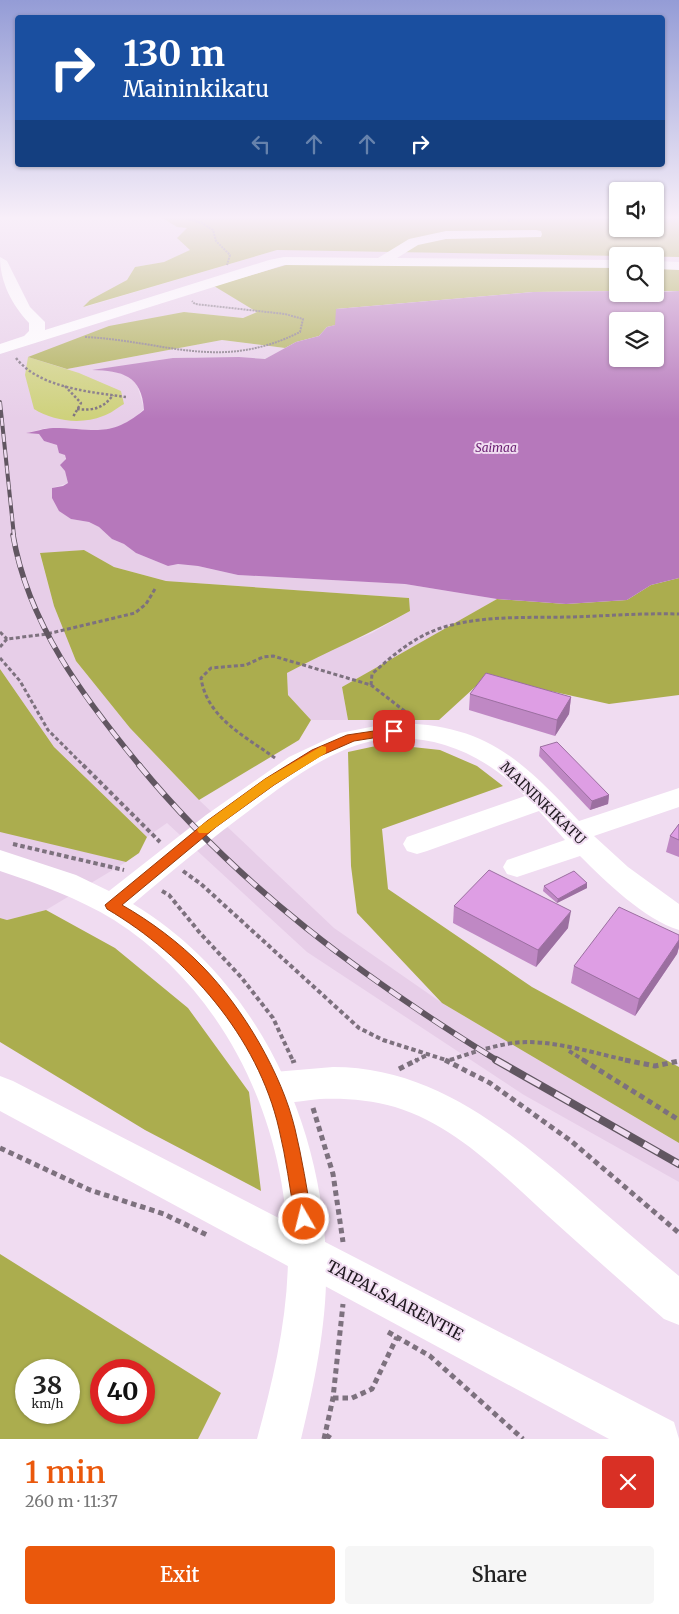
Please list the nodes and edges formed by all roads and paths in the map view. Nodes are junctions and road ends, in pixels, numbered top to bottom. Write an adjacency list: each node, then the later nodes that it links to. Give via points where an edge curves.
1 (12, 284): 5 (street, via 24,308 37,322 37,332)
2 (204, 284): 3 (street)
3 (180, 292): 4 (path, via 195,304 286,314 303,319 300,332 258,349 202,353); 5 (street)
4 (83, 337)
5 (29, 340): 6 (street)
6 (7, 347): 7 (path, via 29,371)
7 (65, 385): 8 (path); 10 (path, via 81,403)
8 (113, 395): 9 (path); 10 (path, via 100,409)
9 (126, 397)
10 (77, 409): 11 (path)
11 (73, 416)
12 (155, 590): 15 (path, via 135,613 47,634)
13 (679, 614): 18 (path, via 467,619 426,632 401,648 372,674)
14 (0, 632): 15 (path)
15 (7, 639): 16 (path)
16 (0, 647)
17 (0, 658): 25 (path, via 20,681 48,730 164,846)
18 (371, 685): 19 (path, via 417,721); 20 (path, via 273,656 262,657 246,665 211,668 202,678 204,694 215,711 237,731 279,760)
19 (409, 720)
20 (271, 766)
21 (679, 797): 23 (street)
22 (543, 800): 23 (street, MAININKIKATU); 24 (street); 25 (street, MAININKIKATU, via 490,754 460,741 439,734 416,732 370,734 351,738 316,753 270,782)
23 (580, 839): 28 (street); 31 (street, MAININKIKATU, via 621,878)
24 (417, 844)
25 (170, 856): 30 (street, MAININKIKATU); 33 (path, via 359,1028 383,1040)
26 (0, 860): 30 (street, via 72,885)
27 (130, 865): 29 (path)
28 (517, 867)
29 (123, 869)
30 (112, 905): 35 (street, via 140,922 198,971 251,1044)
31 (679, 919)
32 (567, 1049): 33 (path, via 546,1044 515,1043); 34 (path, via 655,1066); 37 (path)
33 (449, 1061): 40 (path, via 490,1083 571,1140)
34 (679, 1061)
35 (274, 1088): 41 (main road, via 305,1084 367,1084 437,1105 474,1128 515,1160); 46 (street, via 287,1127 307,1238 303,1314)
36 (0, 1092): 39 (main road, TAIPALSAARENTIE)
37 (679, 1120)
38 (0, 1148): 39 (path, via 90,1190 164,1214)
39 (220, 1225): 49 (main road, TAIPALSAARENTIE, via 370,1286)
40 (679, 1233)
41 (679, 1304)
42 (383, 1329): 43 (path)
43 (397, 1338): 44 (path, via 372,1389 352,1398); 48 (path, via 430,1356)
44 (333, 1398)
45 (326, 1435): 47 (path)
46 (279, 1439)
47 (332, 1439)
48 (523, 1439)
49 (657, 1439)

